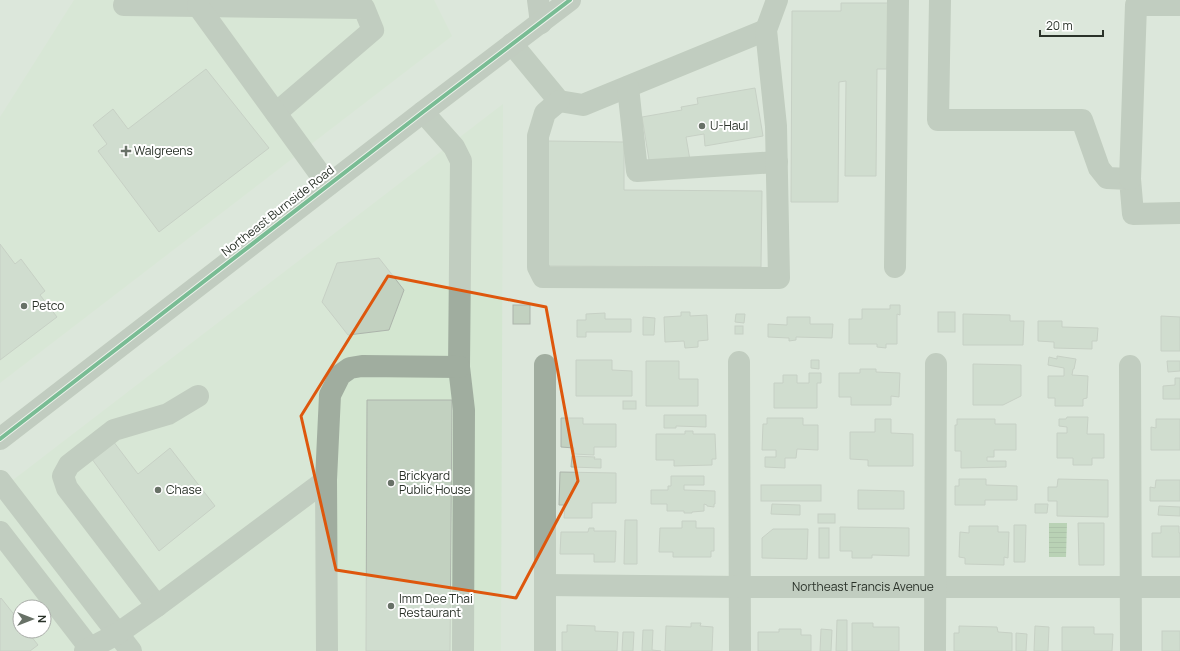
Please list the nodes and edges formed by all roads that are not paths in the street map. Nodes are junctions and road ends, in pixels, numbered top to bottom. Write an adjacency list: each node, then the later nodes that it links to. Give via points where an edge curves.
1 (538, 0): 9 (highway)
2 (570, 0): 9 (highway, Northeast Burnside Road)
3 (777, 0): 10 (lane)
4 (898, 0): 20 (lane)
5 (940, 0): 17 (lane, via 938,120 1082,120 1103,173 1108,178)
6 (124, 5): 7 (lane)
7 (198, 6): 15 (lane); 15 (lane, via 364,8 373,30)
8 (1180, 6): 17 (lane, via 1136,5)
9 (541, 23): 11 (highway, Northeast Burnside Road)
10 (766, 30): 12 (lane); 16 (lane)
11 (512, 44): 13 (lane); 14 (highway, Northeast Burnside Road)
12 (628, 87): 13 (lane, via 583,105); 16 (lane, via 637,171)
13 (559, 101): 16 (lane, via 545,113 538,136 538,267 543,277 779,278)
14 (423, 112): 18 (highway, Northeast Burnside Road); 25 (lane, via 454,148 461,161)
15 (276, 113): 18 (lane)
16 (777, 162)
17 (1130, 179): 19 (lane, via 1133,214)
18 (328, 185): 27 (highway, Northeast Burnside Road)
19 (1180, 213)
20 (895, 267)
21 (739, 362): 32 (lane)
22 (936, 364): 34 (lane)
23 (545, 365): 31 (lane)
24 (1130, 366): 33 (lane)
25 (459, 367): 28 (lane, via 362,366 350,368 340,375 330,395); 41 (lane, via 464,410)
26 (198, 396): 36 (lane, via 168,414 114,430 69,465 64,476 67,488)
27 (0, 439)
28 (326, 480): 36 (lane); 40 (lane)
29 (0, 482): 37 (lane)
30 (0, 532): 38 (lane)
31 (545, 585): 32 (lane, Northeast Francis Avenue); 42 (lane)
32 (740, 586): 34 (lane, Northeast Francis Avenue); 43 (lane)
33 (1131, 586): 34 (lane, Northeast Francis Avenue); 35 (lane, Northeast Francis Avenue); 45 (lane)
34 (935, 587): 44 (lane)
35 (1180, 587)
36 (158, 606): 37 (lane)
37 (117, 634): 38 (lane); 39 (lane)
38 (89, 650)
39 (130, 651)
40 (328, 651)
41 (463, 651)
42 (545, 651)
43 (740, 651)
44 (935, 651)
45 (1131, 651)

